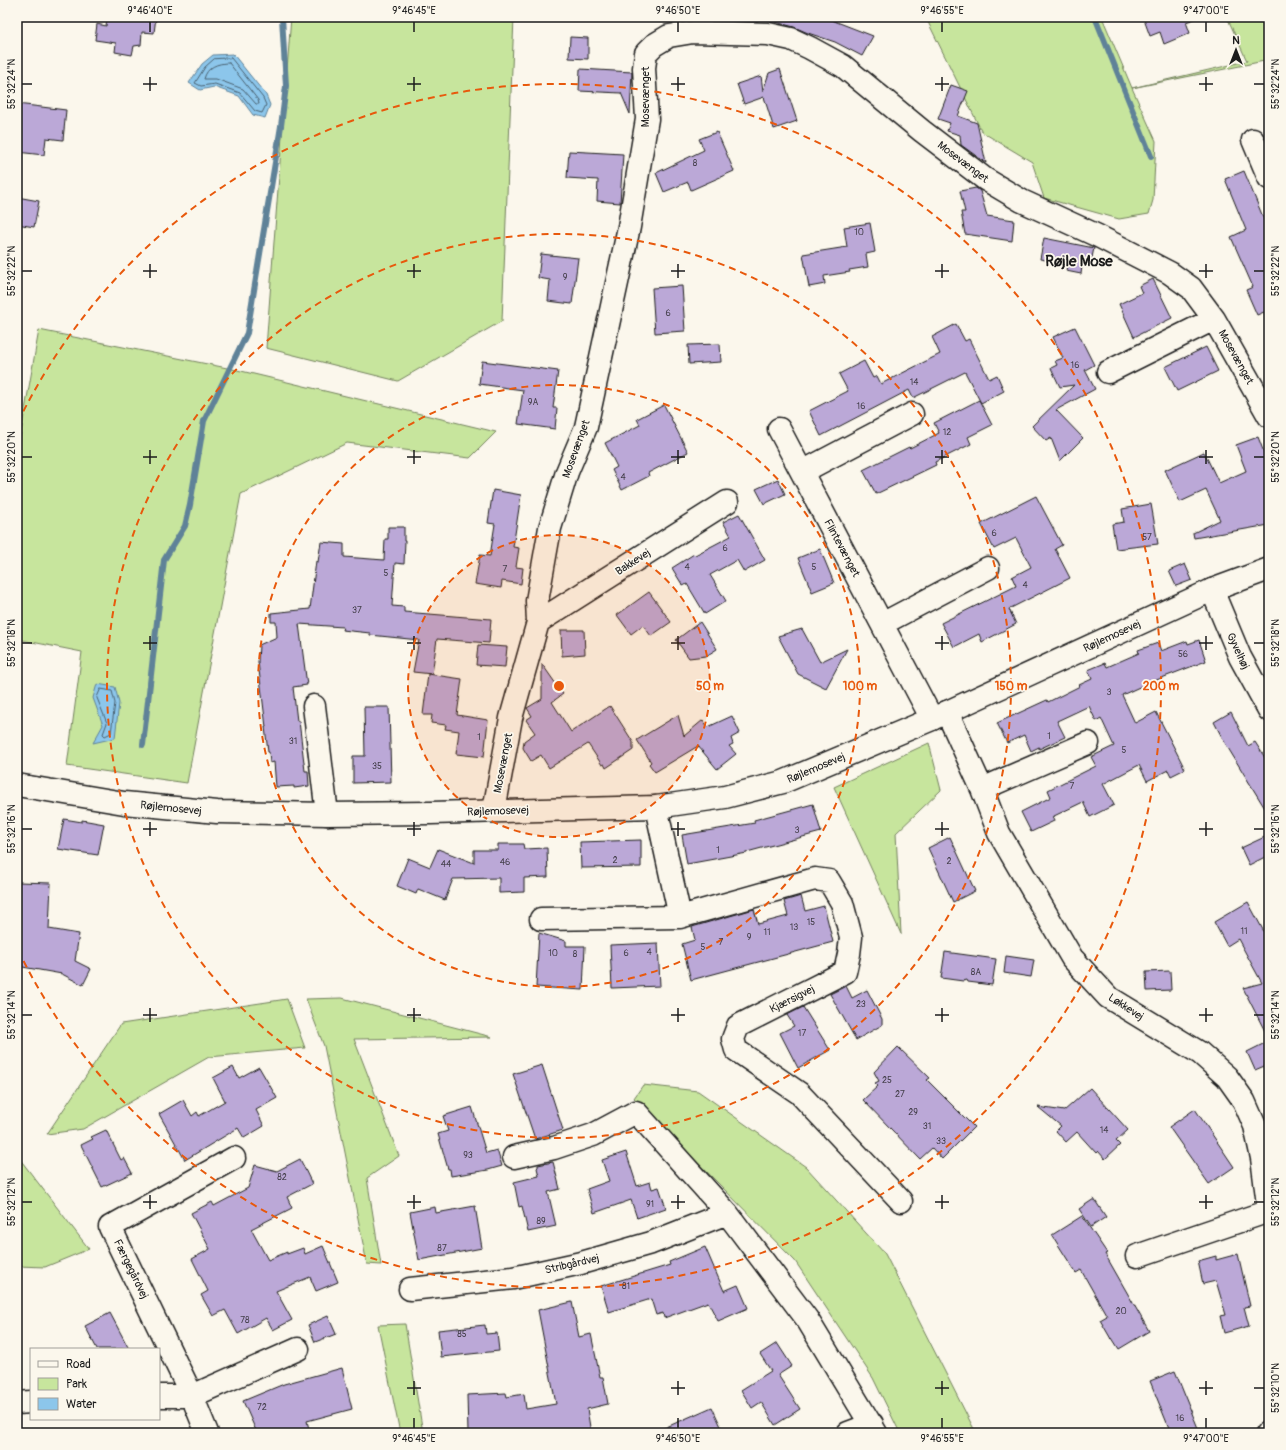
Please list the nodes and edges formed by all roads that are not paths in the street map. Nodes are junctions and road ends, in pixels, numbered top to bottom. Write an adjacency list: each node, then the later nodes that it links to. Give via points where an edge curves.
1 (1253, 140): 2 (street)
2 (1269, 178)
3 (1214, 319): 4 (street, Mosevænget); 6 (street, Mosevænget); 13 (street, Mosevænget, via 1191,288 1170,273 1022,201 985,179 843,66 810,48 791,39 768,34 693,32 669,36 654,44 646,53 644,68 647,119 629,227 586,427 567,472 550,528 537,601)
4 (1108, 372)
5 (912, 414): 8 (street)
6 (1269, 416)
7 (779, 429): 8 (street, Flintevænget)
8 (802, 472): 14 (street, Flintevænget)
9 (727, 502): 13 (street, Bakkevej)
10 (988, 568): 14 (street)
11 (1269, 569): 12 (street, Røjlemosevej)
12 (1212, 590): 16 (street, Gyvelhøj, via 1240,657); 17 (street, Røjlemosevej)
13 (538, 622): 22 (street, Mosevænget, via 511,718)
14 (882, 624): 17 (street, Flintevænget)
15 (314, 706): 23 (street)
16 (1269, 710)
17 (940, 716): 20 (street, Løkkevej); 21 (street, Røjlemosevej, via 783,782 725,797)
18 (1088, 743): 20 (street)
19 (17, 785): 23 (street, Røjlemosevej, via 124,803 209,811)
20 (982, 789): 29 (street, Løkkevej, via 999,833 1072,958 1108,997 1200,1053 1227,1077 1244,1101 1255,1126)
21 (656, 807): 22 (street, Røjlemosevej); 24 (street)
22 (494, 810): 23 (street, Røjlemosevej)
23 (327, 814)
24 (680, 917): 25 (street, Kjærsigvej); 28 (street, Kjærsigvej, via 815,879 829,881 842,903 850,937 845,972 738,1026 733,1039 736,1050 799,1093)
25 (541, 919)
26 (514, 1157): 30 (street, via 554,1148 593,1135 636,1112)
27 (234, 1158): 35 (street, Færgegårdvej, via 110,1227)
28 (900, 1201)
29 (1269, 1211): 31 (street, Løkkevej)
30 (727, 1213): 32 (street, Stribgårdvej, via 651,1243 581,1263 513,1278); 38 (street, via 807,1319)
31 (1137, 1256)
32 (410, 1289)
33 (298, 1349): 35 (street)
34 (160, 1396): 35 (street)
35 (192, 1396): 39 (street, Færgegårdvej)
36 (17, 1402): 37 (street)
37 (30, 1402)
38 (874, 1429): 40 (street)
39 (207, 1433)
40 (848, 1433)

